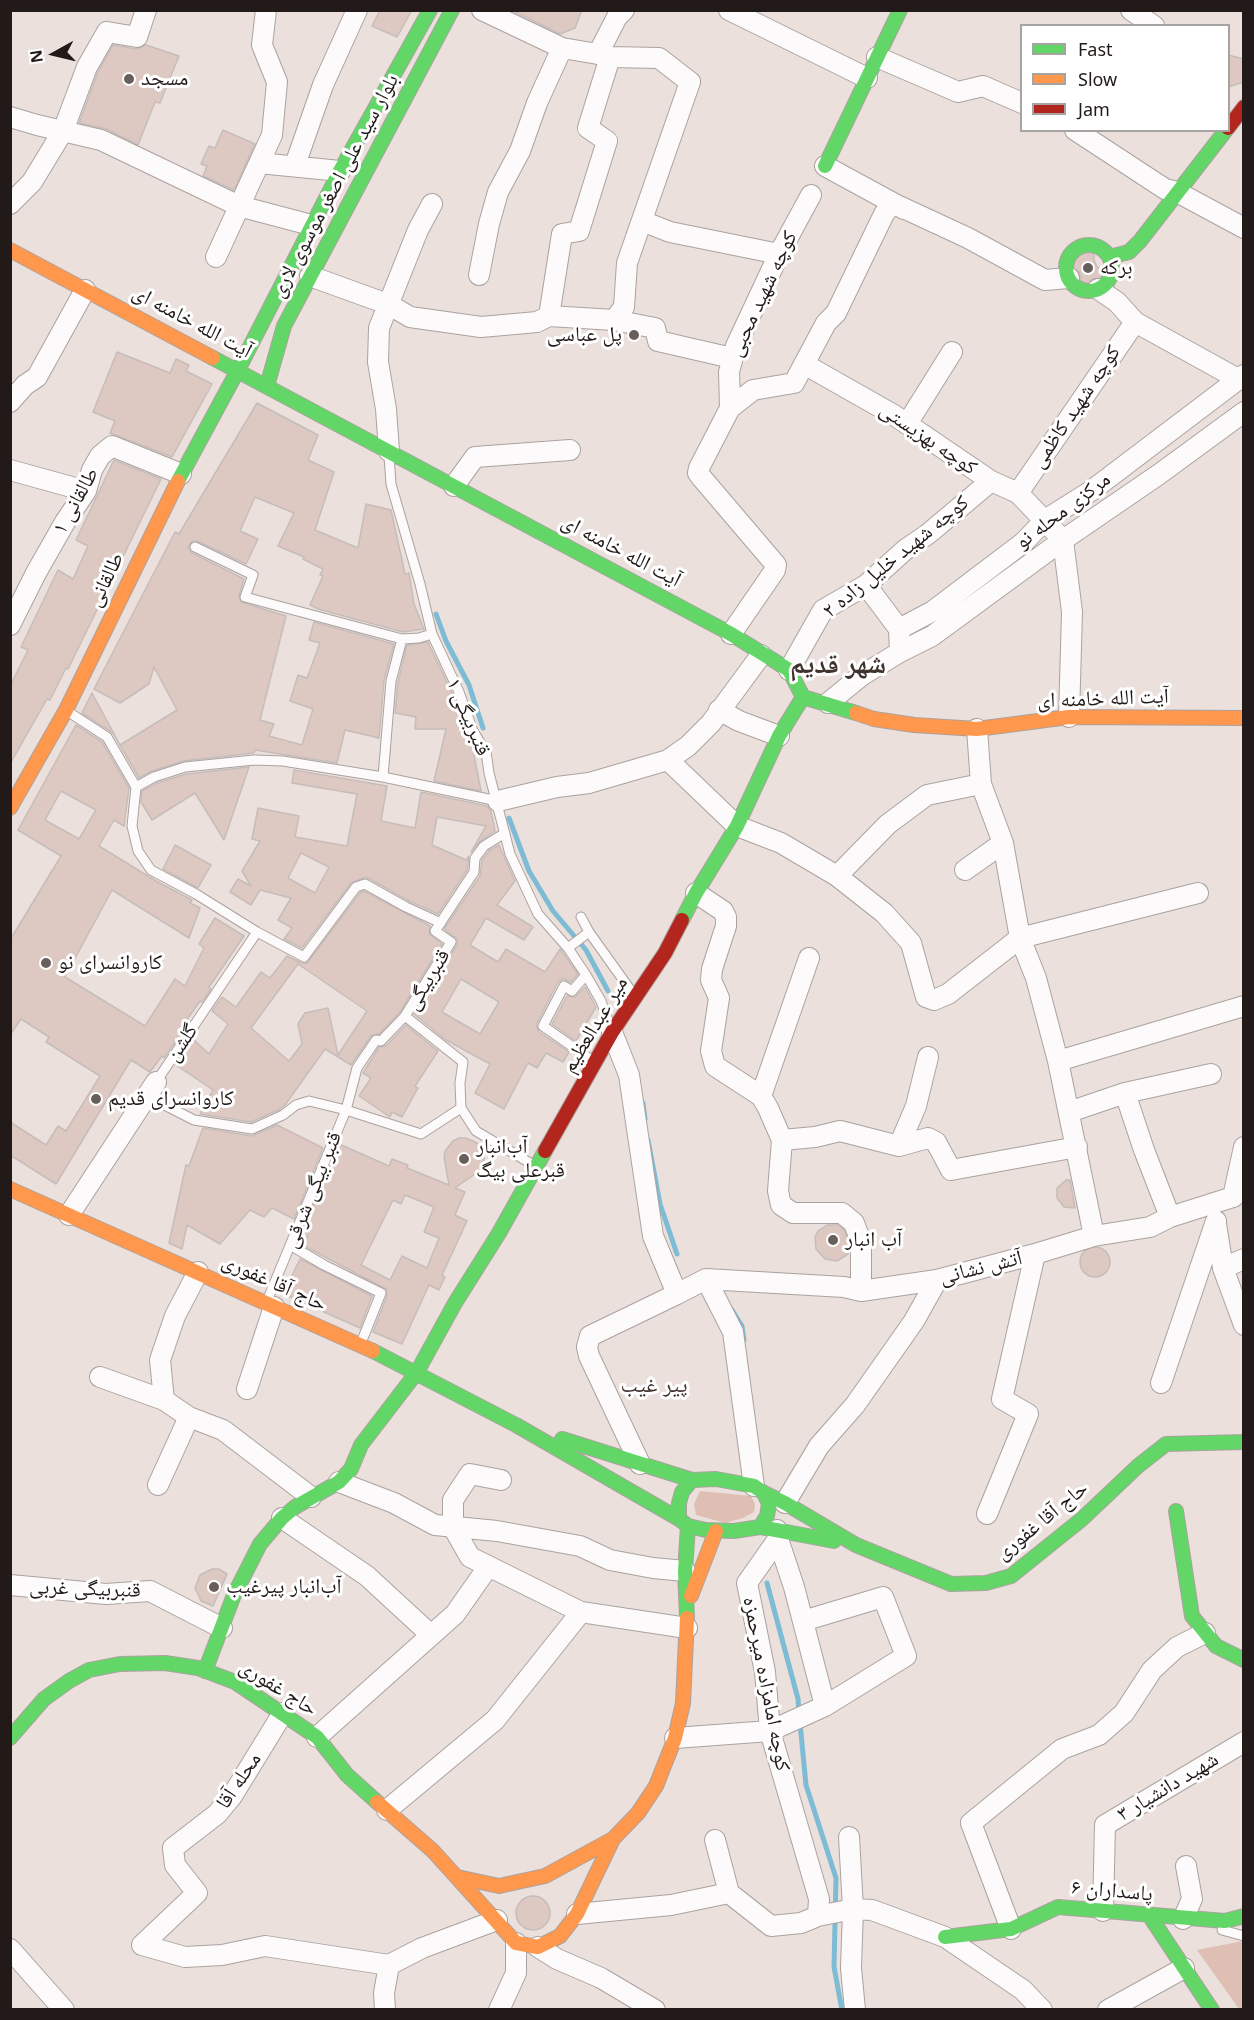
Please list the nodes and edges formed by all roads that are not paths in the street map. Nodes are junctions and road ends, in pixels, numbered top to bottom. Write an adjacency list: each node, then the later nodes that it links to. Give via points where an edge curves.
1 (146, 10): 18 (street, via 137,37 107,32 87,67)
2 (266, 10): 21 (street, via 262,45 277,82 272,135)
3 (357, 10): 22 (street, via 323,85)
4 (429, 10): 24 (main road, بلوار سید علی اصغر موسوی لاری)
5 (452, 10): 39 (main road, بلوار سید علی اصغر موسوی لاری)
6 (482, 10): 12 (street)
7 (624, 10): 13 (street, via 617,17)
8 (729, 10): 15 (street)
9 (900, 10): 14 (main road)
10 (1131, 10): 11 (street)
11 (1151, 24)
12 (562, 48): 13 (street); 38 (street, via 520,151 498,192)
13 (604, 56): 31 (street, via 659,58 690,82); 44 (street, via 588,128 607,141 579,231 562,234)
14 (877, 57): 15 (main road); 16 (street, via 958,92 983,86)
15 (867, 78): 23 (main road)
16 (1020, 102)
17 (10, 117): 18 (street)
18 (63, 131): 27 (street, via 32,182); 29 (street, via 101,140)
19 (1078, 132): 25 (street, via 1165,189)
20 (1221, 132): 25 (main road)
21 (259, 163): 22 (street); 29 (street)
22 (295, 165): 24 (street)
23 (825, 166): 30 (street)
24 (340, 171): 32 (main road, بلوار سید علی اصغر موسوی لاری)
25 (1177, 192): 33 (street); 36 (main road, via 1129,252)
26 (811, 195): 34 (street, کوچه شهید محبی)
27 (10, 204)
28 (432, 204): 43 (street)
29 (239, 206): 32 (street); 35 (street)
30 (901, 207): 40 (street, via 1045,280); 51 (street, via 890,206 884,214 836,313 826,323)
31 (642, 221): 34 (street, via 670,232); 46 (street, via 627,263 624,307)
32 (311, 225): 45 (main road, بلوار سید علی اصغر موسوی لاری)
33 (1244, 228)
34 (779, 254): 50 (street, کوچه شهید محبی)
35 (216, 257)
36 (1109, 257): 40 (main road, via 1097,247 1082,246 1070,255); 41 (main road, via 1111,275)
37 (14, 259): 42 (main road, آیت الله خامنه ای)
38 (479, 275)
39 (310, 276): 43 (street); 48 (main road, بلوار سید علی اصغر موسوی لاری)
40 (1068, 278): 41 (main road, via 1085,290)
41 (1098, 289): 47 (street)
42 (85, 290): 52 (main road, آیت الله خامنه ای); 55 (street, via 37,377)
43 (390, 305): 44 (street, via 410,317 481,327 537,322); 60 (street, via 379,328 378,362)
44 (549, 316): 46 (street)
45 (265, 318): 48 (main road); 52 (main road, بلوار سید علی اصغر موسوی لاری)
46 (614, 320): 50 (street, via 655,328 658,341)
47 (1135, 321): 53 (street); 66 (street, کوچه شهید کاظمی)
48 (284, 326): 54 (main road, بلوار سید علی اصغر موسوی لاری)
49 (952, 352): 58 (street)
50 (732, 358): 56 (street, کوچه شهید محبی)
51 (804, 364): 56 (street, via 794,382 753,390); 58 (street, کوچه بهزیستی)
52 (238, 370): 54 (main road, آیت الله خامنه ای); 62 (main road, طالقانی)
53 (1241, 377): 67 (street, مرکزی محله نو, via 1091,491)
54 (267, 386): 60 (main road, آیت الله خامنه ای)
55 (10, 402)
56 (730, 408): 74 (street, کوچه شهید محبی, via 698,473 776,565)
57 (1244, 412): 68 (street)
58 (907, 424): 63 (street, کوچه بهزیستی)
59 (570, 450): 64 (street, via 475,457)
60 (389, 451): 64 (main road, آیت الله خامنه ای); 73 (lane, قنبربیگی ۱, via 391,484)
61 (10, 470): 65 (street)
62 (181, 474): 65 (street, طالقانی ۱, via 112,446 100,456); 81 (main road, طالقانی)
63 (991, 481): 66 (street, کوچه بهزیستی); 70 (street, کوچه شهید خلیل زاده ۲)
64 (454, 486): 74 (main road, آیت الله خامنه ای)
65 (86, 491): 71 (street, طالقانی ۱, via 36,573)
66 (1018, 493): 67 (street, کوچه بهزیستی)
67 (1045, 520): 68 (street, کوچه بهزیستی); 72 (street, مرکزی محله نو, via 1024,542 933,611)
68 (1063, 540): 76 (street, مرکزی محله نو, via 933,636); 83 (street, via 1072,612)
69 (195, 548): 75 (lane, via 253,575 245,597)
70 (866, 585): 72 (street); 78 (street, کوچه شهید خلیل زاده ۲, via 823,610)
71 (10, 625)
72 (899, 629): 76 (street)
73 (432, 634): 75 (lane); 91 (lane, قنبربیگی ۱, via 473,732 486,752)
74 (731, 634): 77 (main road, آیت الله خامنه ای)
75 (402, 639): 88 (lane, via 391,681)
76 (900, 652): 80 (street, مرکزی محله نو)
77 (761, 655): 78 (main road, آیت الله خامنه ای); 82 (street)
78 (789, 670): 79 (main road)
79 (803, 697): 80 (main road, آیت الله خامنه ای); 86 (main road, میر عبدالعظیم)
80 (828, 703): 85 (main road, آیت الله خامنه ای, via 874,719)
81 (66, 710): 90 (lane, via 106,737); 92 (main road, طالقانی)
82 (719, 711): 86 (street); 87 (street, via 688,746)
83 (1069, 717): 84 (main road, آیت الله خامنه ای); 85 (main road, آیت الله خامنه ای)
84 (1244, 718)
85 (977, 729): 89 (street)
86 (779, 736): 93 (main road, میر عبدالعظیم)
87 (668, 760): 91 (street, via 589,783); 93 (street)
88 (383, 777): 90 (lane, via 254,760 185,767); 91 (lane)
89 (981, 784): 95 (street); 97 (street, via 927,795 888,824)
90 (136, 787): 102 (lane, via 132,825 138,851 151,870)
91 (498, 801): 94 (lane, قنبربیگی ۱)
92 (10, 808)
93 (737, 826): 97 (street, via 781,843); 98 (main road, میر عبدالعظیم)
94 (505, 833): 101 (lane, قنبربیگی, via 484,846 475,858 474,872); 105 (lane, قنبربیگی ۱, via 510,854 538,914)
95 (1003, 843): 96 (street); 104 (street)
96 (965, 870)
97 (837, 876): 104 (street, via 884,913 911,943 926,997 934,1000 948,994)
98 (696, 893): 108 (main road, میر عبدالعظیم, via 665,953); 118 (street, via 726,917 711,981 719,998 711,1051 715,1066)
99 (1198, 893): 104 (street)
100 (581, 917): 103 (lane)
101 (441, 923): 102 (lane, via 365,884 356,887 304,957); 110 (lane, قنبربیگی, via 435,931 451,942)
102 (257, 932): 116 (lane, گلشن)
103 (589, 932): 105 (lane); 108 (lane)
104 (1020, 938): 113 (street, via 1036,978)
105 (568, 948): 107 (lane, قنبربیگی ۱)
106 (809, 958): 118 (street)
107 (586, 975): 111 (lane, قنبربیگی ۱); 114 (lane, via 572,991 564,986 543,1026)
108 (636, 997): 111 (main road, میر عبدالعظیم)
109 (1244, 1006): 113 (street)
110 (405, 1016): 119 (lane, قنبربیگی, via 463,1062); 120 (lane, قنبر بیگی شرقی, via 381,1041 376,1040 357,1068)
111 (612, 1032): 114 (main road, میر عبدالعظیم); 141 (street, via 629,1075 653,1236)
112 (928, 1057): 123 (street, via 916,1106)
113 (1058, 1061): 121 (street)
114 (595, 1063): 126 (main road, میر عبدالعظیم)
115 (1211, 1074): 117 (street)
116 (151, 1089): 120 (lane, via 194,1120 252,1129 309,1101); 130 (street, گلشن)
117 (1125, 1093): 121 (street); 131 (street)
118 (761, 1096): 122 (street)
119 (461, 1108): 120 (lane, via 422,1134); 126 (lane, via 476,1131)
120 (346, 1110): 133 (lane, قنبر بیگی شرقی)
121 (1068, 1112): 124 (street)
122 (782, 1140): 123 (street, via 840,1131); 140 (street, via 778,1191 782,1205 793,1213 842,1213 854,1223 861,1242)
123 (898, 1146): 124 (street, via 928,1138 936,1142 951,1170)
124 (1077, 1147): 132 (street)
125 (1244, 1147): 127 (street)
126 (537, 1167): 145 (main road, میر عبدالعظیم)
127 (1238, 1192): 129 (street, آتش نشانی)
128 (12, 1193): 130 (main road, حاج آقا غفوری)
129 (1214, 1212): 131 (street, آتش نشانی); 136 (street); 147 (street)
130 (69, 1215): 137 (main road, حاج آقا غفوری)
131 (1170, 1216): 132 (street, آتش نشانی, via 1150,1227)
132 (1094, 1236): 134 (street, آتش نشانی)
133 (290, 1245): 142 (lane, قنبر بیگی شرقی); 144 (lane, via 381,1293)
134 (1035, 1254): 139 (street, آتش نشانی); 162 (street, via 1002,1399 1028,1414)
135 (1244, 1258): 136 (street)
136 (1223, 1268): 143 (street)
137 (198, 1272): 142 (main road, حاج آقا غفوری); 149 (street, via 175,1317 160,1360)
138 (706, 1279): 140 (street, آتش نشانی); 141 (street); 158 (street, via 733,1332)
139 (937, 1280): 140 (street, آتش نشانی); 160 (street, via 914,1321 855,1405 819,1446)
140 (861, 1291)
141 (677, 1294): 153 (street, via 590,1336 587,1347)
142 (270, 1305): 144 (main road, حاج آقا غفوری); 148 (street)
143 (1244, 1325)
144 (360, 1345): 145 (main road, حاج آقا غفوری)
145 (417, 1372): 151 (main road, حاج آقا غفوری); 156 (main road, میر عبدالعظیم, via 361,1445 351,1469)
146 (100, 1377): 149 (street)
147 (1161, 1383)
148 (247, 1389)
149 (164, 1400): 150 (street)
150 (189, 1417): 157 (street); 159 (street, via 223,1430)
151 (516, 1425): 153 (main road, حاج آقا غفوری); 164 (main road, حاج آقا غفوری)
152 (1244, 1442): 168 (main road, حاج آقا غفوری, via 1166,1444 1011,1576 986,1583 951,1584)
153 (640, 1464): 155 (main road, حاج آقا غفوری)
154 (501, 1480): 165 (street, via 470,1474 453,1500)
155 (692, 1480): 158 (main road, حاج آقا غفوری, via 716,1479); 164 (main road, via 681,1492 679,1503)
156 (339, 1482): 159 (main road); 165 (street, via 394,1503 435,1525)
157 (158, 1485)
158 (759, 1489): 160 (main road, حاج آقا غفوری); 166 (main road, via 769,1504)
159 (311, 1497): 163 (main road)
160 (785, 1503): 168 (main road, حاج آقا غفوری)
161 (1176, 1511): 176 (main road, via 1192,1616)
162 (987, 1514)
163 (282, 1518): 175 (main road, via 260,1544); 177 (street, via 367,1576)
164 (684, 1522): 167 (main road); 170 (main road)
165 (453, 1527): 169 (street, via 470,1557); 170 (street, via 580,1546 610,1560)
166 (771, 1528): 167 (main road); 168 (main road, حاج آقا غفوری); 174 (street); 183 (street, کوچه امامزاده میرحمزه, via 747,1583 765,1672)
167 (716, 1531): 173 (main road)
168 (856, 1545)
169 (488, 1567): 172 (street); 177 (street, via 454,1614)
170 (685, 1571): 173 (main road)
171 (10, 1585): 175 (street, قنبربیگی غربی, via 106,1594 150,1591)
172 (581, 1612): 173 (street); 188 (street, via 495,1720)
173 (686, 1620): 186 (main road, via 683,1703)
174 (803, 1621): 180 (street); 180 (street, via 883,1597 906,1656)
175 (222, 1628): 179 (main road)
176 (1205, 1633): 178 (main road, via 1216,1646); 203 (street, via 1177,1647 1152,1670 1124,1713 1099,1736 1062,1749 971,1823)
177 (431, 1635): 184 (street)
178 (1244, 1660)
179 (205, 1671): 181 (main road, حاج غفوری, via 165,1663 120,1664 89,1670); 182 (main road, حاج غفوری, via 235,1682)
180 (825, 1706): 183 (street)
181 (18, 1713): 185 (main road, حاج غفوری)
182 (283, 1713): 184 (main road, حاج غفوری); 209 (street, محله آقا, via 232,1796 217,1814 173,1848 175,1865 197,1893 142,1946 185,1957 222,1955 265,1946)
183 (770, 1731): 186 (street); 198 (street, کوچه امامزاده میرحمزه, via 819,1899)
184 (317, 1737): 188 (main road, حاج غفوری, via 347,1775)
185 (10, 1738)
186 (675, 1738): 190 (main road, via 656,1786 638,1813)
187 (1244, 1742): 196 (street, شهید دانشیار ۳, via 1105,1825)
188 (387, 1810): 193 (main road, حاج غفوری)
189 (849, 1838): 195 (street)
190 (613, 1839): 193 (main road, via 545,1876 517,1884 499,1886); 197 (main road)
191 (715, 1840): 194 (street)
192 (1186, 1866): 201 (street, via 1192,1899)
193 (457, 1877): 202 (main road, حاج غفوری)
194 (729, 1893): 197 (street, via 671,1905); 198 (street, via 771,1926 801,1923)
195 (853, 1909): 198 (street); 205 (street, via 872,1910); 215 (street, via 851,1968)
196 (1103, 1911): 199 (main road, پاسداران ۶); 203 (main road, پاسداران ۶, via 1058,1907)
197 (577, 1914): 207 (main road, via 560,1936)
198 (818, 1916)
199 (1149, 1916): 201 (main road, پاسداران ۶); 210 (main road)
200 (1244, 1916): 201 (main road, پاسداران ۶, via 1225,1921)
201 (1183, 1919): 204 (lane)
202 (497, 1920): 206 (main road, حاج غفوری); 209 (street, via 422,1948)
203 (1011, 1929): 205 (main road, پاسداران ۶)
204 (1244, 1936)
205 (945, 1937): 216 (street, via 1023,1990)
206 (516, 1942): 207 (main road); 213 (street, via 516,1973)
207 (538, 1947): 214 (street)
208 (10, 1948): 211 (street)
209 (390, 1965): 212 (street)
210 (1184, 1968): 217 (street); 218 (main road)
211 (64, 2010)
212 (385, 2010)
213 (499, 2010)
214 (655, 2010)
215 (855, 2010)
216 (1042, 2010)
217 (1108, 2010)
218 (1212, 2010)

